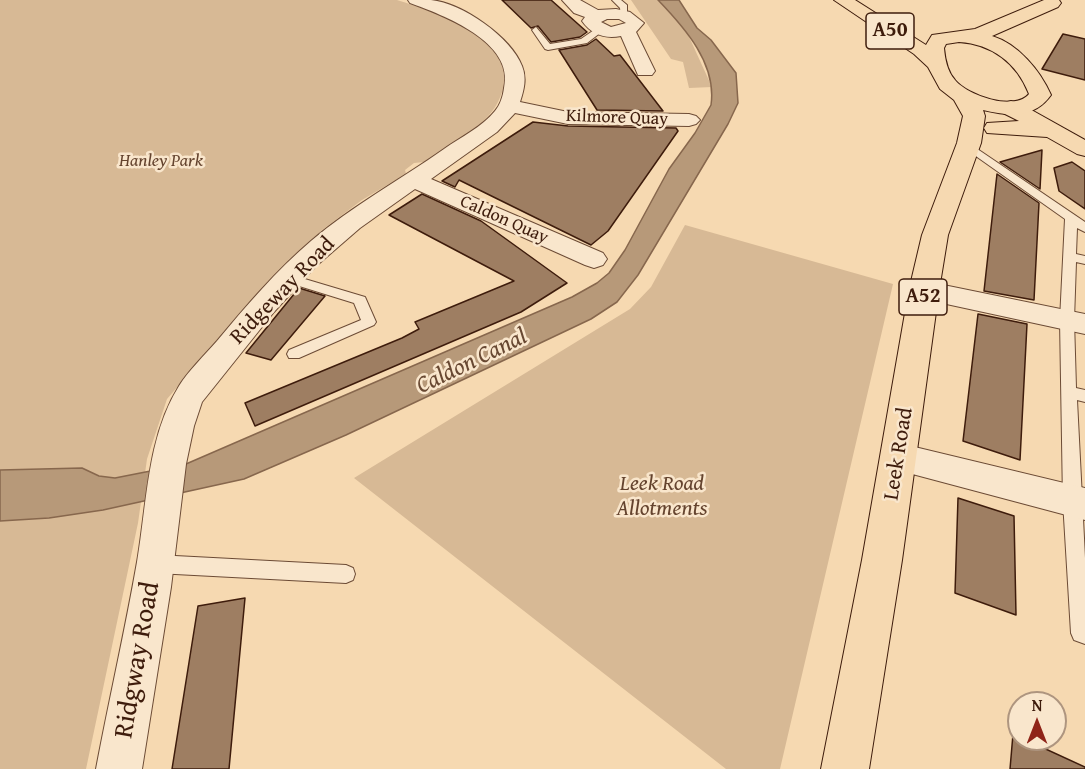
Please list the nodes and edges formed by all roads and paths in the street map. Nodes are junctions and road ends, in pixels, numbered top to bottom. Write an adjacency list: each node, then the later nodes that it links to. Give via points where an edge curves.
1 (416, 0): 6 (street)
2 (570, 0): 8 (street)
3 (843, 0): 12 (main road, A50, via 921,50)
4 (862, 0): 10 (main road, A50, via 899,22)
5 (1049, 1): 10 (main road, via 990,31); 11 (main road, via 1048,15 1040,24)
6 (441, 3): 14 (street, via 500,45 515,72)
7 (622, 15): 8 (street, via 610,13); 13 (street)
8 (598, 23): 9 (lane, via 584,41 548,47)
9 (536, 30)
10 (960, 36): 11 (main road, via 989,40); 12 (main road, via 936,42)
11 (1006, 48): 15 (main road)
12 (936, 64): 16 (main road, A52, via 951,88)
13 (645, 71)
14 (512, 95): 18 (street, Kilmore Quay, via 568,118); 23 (street, Ridgeway Road, via 483,131)
15 (1040, 95): 17 (main road, via 1031,105); 22 (main road)
16 (962, 96): 17 (main road); 21 (main road, Leek Road / A52, via 974,116)
17 (1009, 108): 19 (main road); 20 (main road)
18 (689, 120)
19 (995, 129): 20 (main road, via 1026,128); 21 (main road)
20 (1060, 135): 22 (main road)
21 (968, 144): 24 (lane); 29 (main road, Leek Road / A52, via 935,235)
22 (1085, 148)
23 (414, 180): 26 (street, Caldon Quay); 28 (street, Ridgeway Road, via 337,233)
24 (1071, 218): 25 (lane); 27 (lane)
25 (1085, 228)
26 (594, 259)
27 (1077, 259): 30 (lane)
28 (288, 278): 31 (lane, via 360,300 369,322); 35 (street, Ridgeway Road, via 185,405 168,461)
29 (924, 290): 30 (street); 33 (main road, Leek Road / A52)
30 (1076, 322): 32 (lane)
31 (294, 354)
32 (1077, 394): 34 (lane)
33 (898, 457): 34 (street); 39 (main road, Leek Road / A52)
34 (1079, 503): 37 (lane, via 1081,633)
35 (157, 558): 36 (lane); 38 (street, Ridgway Road)
36 (346, 574)
37 (1085, 634)
38 (118, 769)
39 (845, 769)

